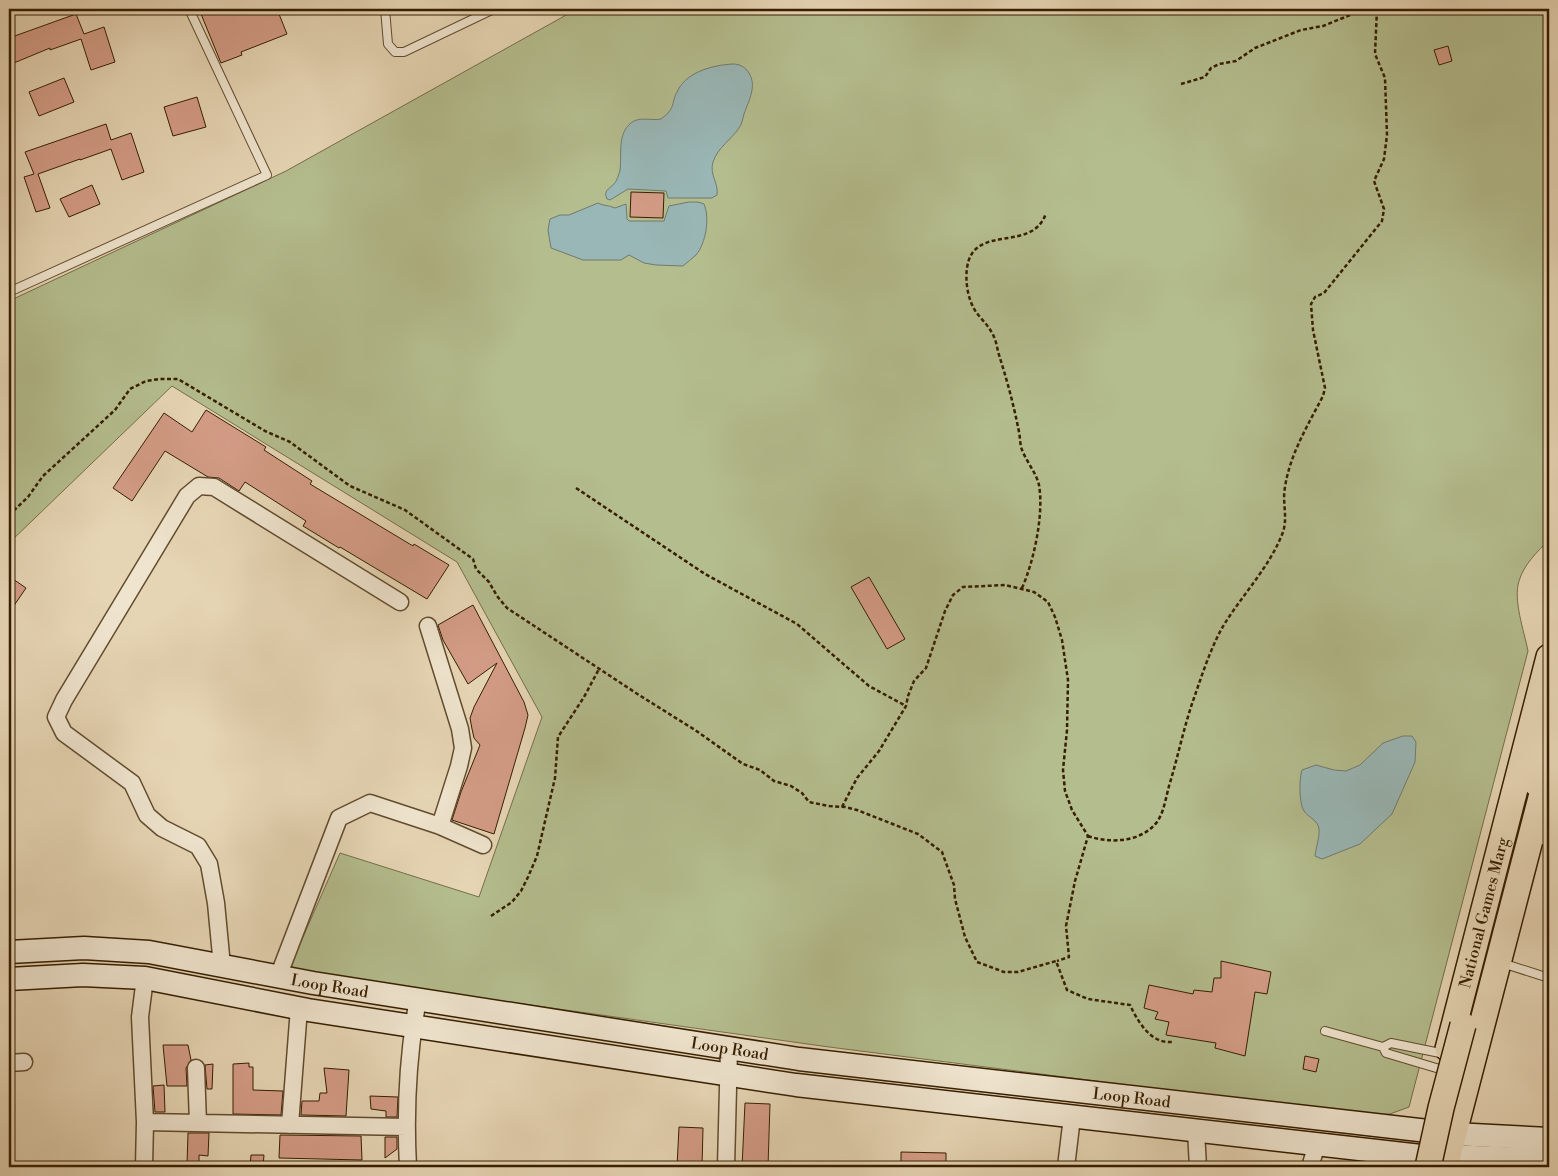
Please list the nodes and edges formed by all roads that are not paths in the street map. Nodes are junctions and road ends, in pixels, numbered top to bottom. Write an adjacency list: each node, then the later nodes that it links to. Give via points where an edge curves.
1 (189, 9): 4 (lane, via 267,175)
2 (385, 9): 3 (lane, via 388,44 395,52 404,52)
3 (494, 9)
4 (9, 292)
5 (400, 602): 16 (street, via 214,487 199,486 187,496 56,716 64,733 132,783 147,815 162,828 198,846 209,864)
6 (428, 626): 11 (street, via 463,748)
7 (1549, 657): 28 (main road, National Games Marg)
8 (1549, 694): 24 (main road)
9 (1549, 735): 24 (main road)
10 (1549, 767): 12 (main road, National Games Marg)
11 (440, 826): 13 (street); 17 (street, via 370,803 339,818)
12 (1540, 840): 15 (main road, National Games Marg)
13 (484, 845)
14 (9, 952): 16 (main road, Loop Road, via 84,948 149,952)
15 (1498, 961): 20 (lane); 40 (main road, National Games Marg)
16 (222, 966): 17 (main road, Loop Road)
17 (278, 977): 21 (main road, Loop Road)
18 (9, 978): 19 (main road, Loop Road, via 83,975)
19 (146, 978): 22 (main road, Loop Road); 32 (street, via 140,1017)
20 (1549, 978)
21 (418, 999): 23 (street); 27 (main road, Loop Road)
22 (299, 1008): 23 (main road, Loop Road); 34 (street)
23 (413, 1026): 30 (main road, Loop Road); 35 (street)
24 (1468, 1026): 40 (main road)
25 (1325, 1032): 26 (lane)
26 (1383, 1047): 28 (lane, via 1386,1052); 28 (lane, via 1391,1043)
27 (729, 1048): 30 (street); 36 (main road, Loop Road, via 799,1059)
28 (1445, 1063): 36 (main road, National Games Marg)
29 (196, 1068): 33 (street)
30 (728, 1075): 31 (main road, Loop Road); 44 (street)
31 (1072, 1117): 37 (main road, Loop Road); 45 (street)
32 (145, 1122): 33 (street); 42 (street)
33 (198, 1123): 34 (street)
34 (290, 1125): 35 (street)
35 (406, 1127): 43 (street)
36 (1427, 1130): 40 (main road, National Games Marg)
37 (1196, 1131): 39 (main road, Loop Road); 46 (street)
38 (1549, 1139): 40 (main road)
39 (1317, 1144): 40 (main road, Loop Road); 47 (street)
40 (1436, 1159): 41 (main road)
41 (1549, 1160)
42 (144, 1167)
43 (408, 1167)
44 (726, 1167)
45 (1066, 1167)
46 (1198, 1167)
47 (1310, 1167)

